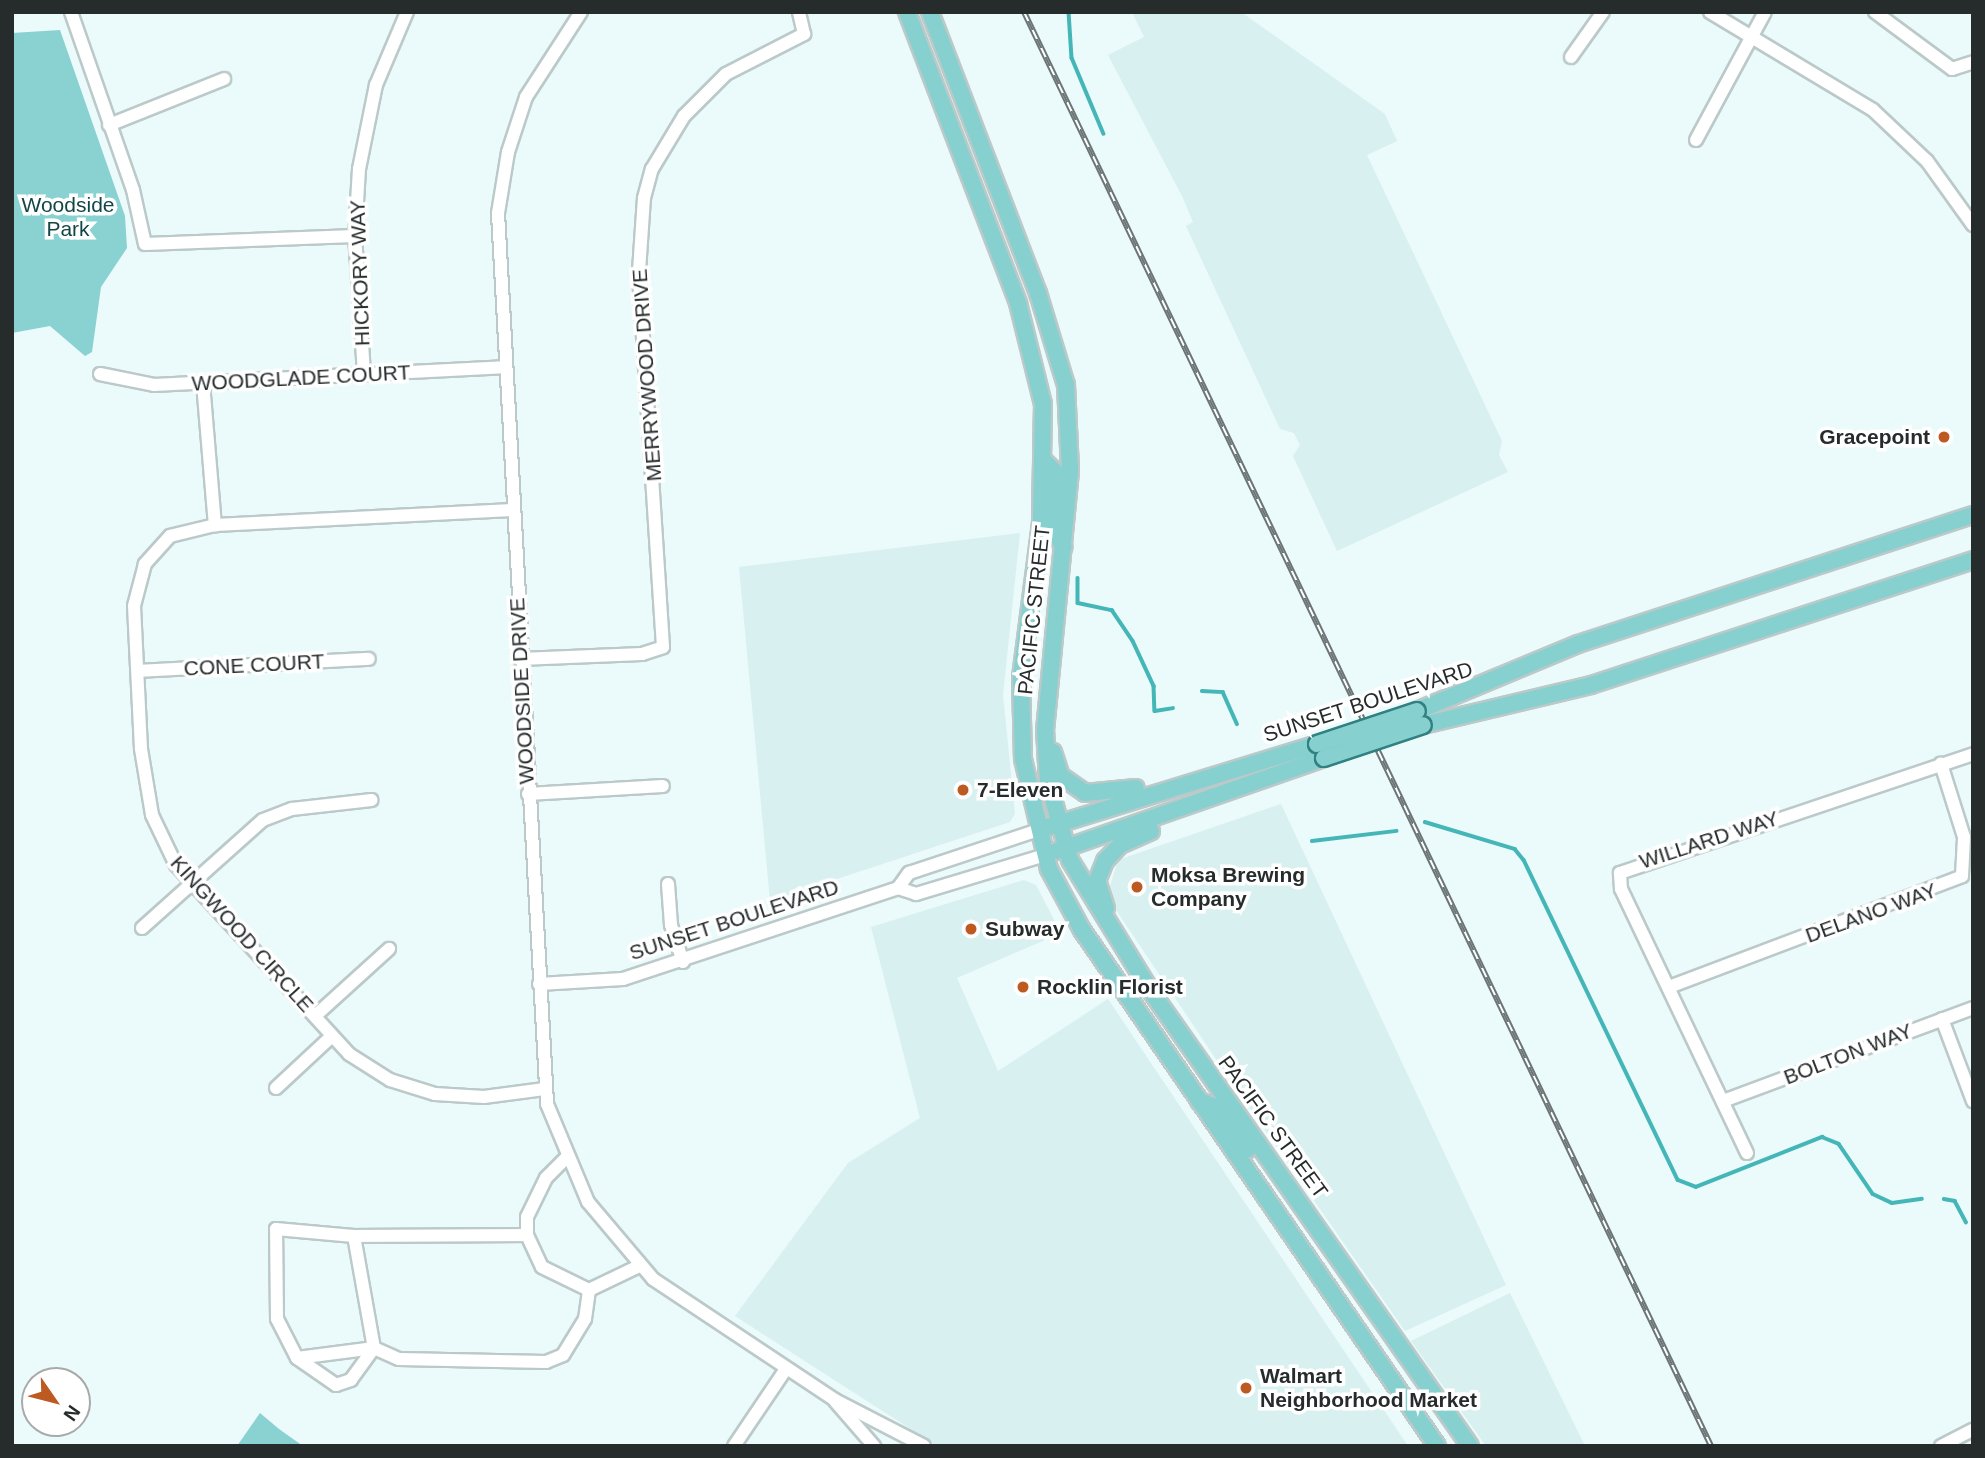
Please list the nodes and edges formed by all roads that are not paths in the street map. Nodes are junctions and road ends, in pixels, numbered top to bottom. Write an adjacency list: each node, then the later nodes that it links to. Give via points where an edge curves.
1 (71, 12): 15 (street)
2 (581, 12): 23 (street, WOODSIDE DRIVE, via 526,97 502,180 497,246)
3 (799, 12): 35 (street, MERRYWOOD DRIVE, via 804,34 750,60 703,94 667,140 645,198 639,271 663,647 642,654)
4 (907, 12): 21 (main road, PACIFIC STREET)
5 (930, 12): 19 (main road, PACIFIC STREET)
6 (1603, 12): 12 (street)
7 (1710, 12): 11 (street)
8 (1766, 12): 11 (street)
9 (1875, 12): 13 (street, via 1952,69)
10 (405, 13): 20 (street, HICKORY WAY, via 365,127)
11 (1752, 38): 16 (street); 17 (street, via 1873,110)
12 (1571, 57)
13 (1973, 62)
14 (225, 79): 15 (street)
15 (109, 125): 20 (street, via 145,244)
16 (1696, 141)
17 (1969, 209): 18 (street)
18 (1973, 225)
19 (1013, 230): 21 (main road); 22 (main road, PACIFIC STREET)
20 (355, 236): 26 (street, HICKORY WAY)
21 (995, 237): 24 (main road, PACIFIC STREET)
22 (1060, 365): 24 (main road); 32 (main road, PACIFIC STREET, via 1071,452)
23 (504, 367): 26 (street, WOODGLADE COURT); 29 (street, WOODSIDE DRIVE)
24 (1037, 370): 28 (main road, PACIFIC STREET)
25 (100, 374): 27 (street, WOODGLADE COURT, via 130,383)
26 (364, 374): 27 (street, WOODGLADE COURT)
27 (203, 383): 31 (street)
28 (1045, 462): 32 (main road, via 1058,475 1052,528); 48 (main road, PACIFIC STREET, via 1021,642 1023,759)
29 (512, 510): 31 (street, KINGWOOD CIRCLE); 35 (street, WOODSIDE DRIVE)
30 (1973, 515): 37 (main road, SUNSET BOULEVARD, via 1569,647)
31 (215, 525): 36 (street, KINGWOOD CIRCLE, via 170,536 145,564 134,606)
32 (1064, 547): 38 (main road, PACIFIC STREET, via 1050,632)
33 (1973, 560): 37 (main road, SUNSET BOULEVARD, via 1591,685)
34 (369, 659): 36 (street, CONE COURT)
35 (520, 659): 44 (street, WOODSIDE DRIVE)
36 (138, 671): 51 (street, KINGWOOD CIRCLE, via 146,795 161,839)
37 (1420, 718): 39 (main road, SUNSET BOULEVARD, bridge)
38 (1045, 729): 43 (main road, via 1060,776 1085,793); 47 (main road, PACIFIC STREET)
39 (1320, 751): 43 (main road, SUNSET BOULEVARD); 46 (main road, SUNSET BOULEVARD)
40 (1973, 754): 41 (street, WILLARD WAY)
41 (1941, 764): 59 (street, DELANO WAY, via 1964,837 1962,876); 59 (street, WILLARD WAY, via 1620,873 1621,889)
42 (663, 786): 44 (street)
43 (1169, 788): 47 (main road, SUNSET BOULEVARD)
44 (528, 794): 58 (street, WOODSIDE DRIVE)
45 (371, 800): 51 (street, via 302,807 262,820)
46 (1175, 812): 49 (main road, SUNSET BOULEVARD); 57 (main road, via 1158,828 1120,845 1099,874 1098,892 1135,952)
47 (1057, 824): 48 (main road, SUNSET BOULEVARD); 49 (main road, PACIFIC STREET)
48 (1038, 830): 50 (main road, PACIFIC STREET); 53 (street, SUNSET BOULEVARD, via 909,873)
49 (1066, 848): 50 (main road, SUNSET BOULEVARD); 57 (main road, PACIFIC STREET, via 1094,907)
50 (1045, 856): 53 (street, SUNSET BOULEVARD, via 916,894); 66 (main road, PACIFIC STREET, via 1082,930)
51 (191, 881): 54 (street); 61 (street, KINGWOOD CIRCLE)
52 (668, 884): 56 (street, via 671,925)
53 (898, 888): 56 (street, SUNSET BOULEVARD)
54 (142, 928)
55 (389, 949): 61 (street)
56 (683, 962): 58 (street, SUNSET BOULEVARD, via 623,978)
57 (1138, 971): 71 (main road, PACIFIC STREET)
58 (539, 984): 65 (street, WOODSIDE DRIVE)
59 (1669, 987): 67 (street, WILLARD WAY)
60 (1973, 1008): 62 (street, BOLTON WAY)
61 (315, 1016): 63 (street, KINGWOOD CIRCLE)
62 (1942, 1019): 67 (street, BOLTON WAY); 68 (street)
63 (332, 1036): 64 (street); 65 (street, KINGWOOD CIRCLE, via 369,1068 412,1088 461,1097)
64 (276, 1088)
65 (544, 1088): 70 (street, WOODSIDE DRIVE)
66 (1199, 1101): 71 (main road, via 1219,1108 1251,1152); 84 (main road, PACIFIC STREET)
67 (1723, 1101): 69 (street, WILLARD WAY)
68 (1973, 1101)
69 (1747, 1153)
70 (566, 1158): 72 (street, via 536,1195); 74 (street, WOODSIDE DRIVE, via 588,1202)
71 (1269, 1159): 85 (main road, PACIFIC STREET)
72 (527, 1234): 73 (street); 75 (street, via 542,1266)
73 (354, 1236): 76 (street); 77 (street, via 276,1229 277,1319)
74 (639, 1266): 75 (street); 78 (street, WOODSIDE DRIVE)
75 (589, 1290): 76 (street, via 585,1319 563,1355 546,1362 399,1359)
76 (373, 1348): 77 (street); 77 (street, via 351,1380 336,1385)
77 (297, 1358)
78 (786, 1368): 79 (street, WOODSIDE DRIVE); 81 (street)
79 (835, 1400): 82 (street); 83 (street)
80 (1973, 1430): 86 (street)
81 (734, 1446)
82 (874, 1446)
83 (924, 1446)
84 (1437, 1446)
85 (1470, 1446)
86 (1941, 1446)

